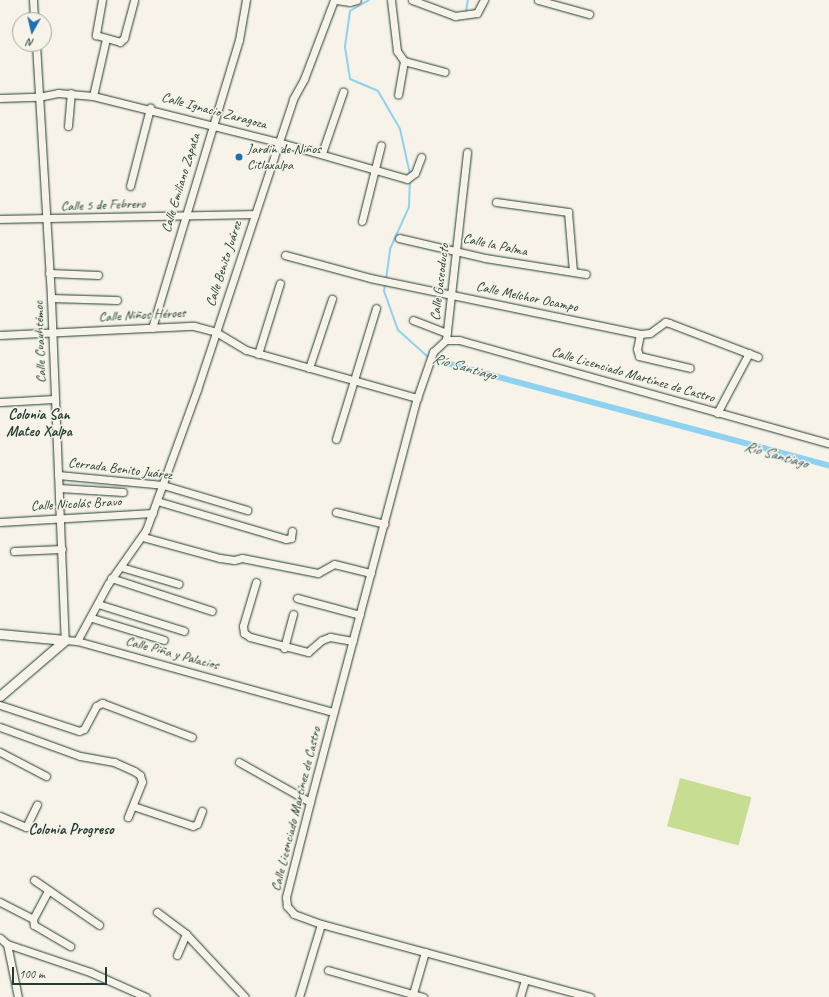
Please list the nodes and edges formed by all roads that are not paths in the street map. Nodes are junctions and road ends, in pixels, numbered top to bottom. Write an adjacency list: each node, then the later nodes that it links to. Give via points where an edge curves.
1 (33, 0): 11 (street)
2 (102, 0): 13 (street, via 95,32 96,35)
3 (134, 0): 13 (street, via 123,41)
4 (246, 0): 24 (street, Calle Emiliano Zapata, via 239,40)
5 (335, 0): 10 (street); 26 (street, Calle Benito Juárez)
6 (391, 0): 15 (street, via 397,51)
7 (412, 0): 8 (street, via 455,16 480,11)
8 (484, 0)
9 (538, 0): 12 (street)
10 (353, 1)
11 (34, 12)
12 (589, 14)
13 (106, 38): 20 (street)
14 (36, 52): 21 (street, Calle Cuauhtémoc)
15 (404, 61): 16 (street); 19 (street)
16 (445, 72)
17 (344, 92): 29 (street)
18 (71, 93): 20 (street, Calle Ignacio Zaragoza); 21 (street, Calle Ignacio Zaragoza); 25 (street)
19 (398, 94)
20 (93, 96): 23 (street, Calle Ignacio Zaragoza)
21 (38, 97): 22 (street, Calle Ignacio Zaragoza); 36 (street, Calle Cuauhtémoc)
22 (0, 98)
23 (150, 108): 24 (street, Calle Ignacio Zaragoza); 32 (street)
24 (213, 125): 26 (street, Calle Ignacio Zaragoza); 35 (street, Calle Emiliano Zapata)
25 (68, 126)
26 (278, 142): 29 (street, Calle Ignacio Zaragoza); 34 (street, Calle Benito Juárez)
27 (381, 145): 31 (street)
28 (467, 152): 40 (street, Calle Gaseoducto)
29 (322, 153): 31 (street, Calle Ignacio Zaragoza)
30 (421, 157): 31 (street, Calle Ignacio Zaragoza, via 413,175)
31 (374, 169): 38 (street)
32 (130, 186)
33 (496, 202): 42 (street, via 568,212)
34 (255, 214): 35 (street, Calle 5 de Febrero); 54 (street, Calle Benito Juárez)
35 (185, 215): 36 (street, Calle 5 de Febrero); 53 (street, Calle Emiliano Zapata)
36 (46, 219): 37 (street, Calle 5 de Febrero); 43 (street, Calle Cuauhtémoc)
37 (0, 220)
38 (362, 221)
39 (399, 238): 40 (street, Calle la Palma)
40 (457, 250): 42 (street, Calle la Palma, via 485,258); 47 (street, Calle Gaseoducto)
41 (285, 255): 47 (street, Calle Melchor Ocampo, via 358,276)
42 (572, 272): 44 (street, Calle la Palma)
43 (49, 273): 45 (street); 48 (street, Calle Cuauhtémoc)
44 (586, 274)
45 (98, 275)
46 (280, 283): 60 (street)
47 (452, 295): 56 (street, Calle Melchor Ocampo); 58 (street, Calle Gaseoducto)
48 (51, 298): 50 (street); 55 (street, Calle Cuauhtémoc)
49 (332, 299): 62 (street)
50 (117, 300)
51 (376, 308): 64 (street)
52 (413, 320): 58 (street, Calle Licenciado Martínez de Castro)
53 (152, 328): 54 (street, Calle Niños Héroes, via 194,326); 55 (street, Calle Niños Héroes)
54 (216, 332): 60 (street, Calle Niños Héroes); 72 (street, Calle Benito Juárez)
55 (52, 333): 57 (street, Calle Niños Héroes); 66 (street, Calle Cuauhtémoc)
56 (640, 334): 59 (street, via 650,333 664,322 669,322); 63 (street, via 636,349 639,356)
57 (0, 335)
58 (447, 336): 65 (street, Calle Licenciado Martínez de Castro, via 433,352); 68 (street, Calle Licenciado Martínez de Castro)
59 (749, 353): 61 (street); 68 (street)
60 (258, 354): 62 (street, Calle Niños Héroes)
61 (758, 357)
62 (308, 368): 64 (street, Calle Niños Héroes)
63 (690, 368)
64 (354, 382): 65 (street, Calle Niños Héroes); 69 (street)
65 (417, 398): 81 (street, Calle Licenciado Martínez de Castro)
66 (55, 399): 67 (street); 71 (street, Calle Cuauhtémoc)
67 (0, 402)
68 (717, 413): 70 (street, Calle Licenciado Martínez de Castro)
69 (336, 439)
70 (829, 443)
71 (58, 475): 72 (street, Cerrada Benito Juárez); 73 (street, Calle Cuauhtémoc)
72 (163, 485): 75 (street, Calle Benito Juárez); 76 (street, Cerrada Benito Juárez)
73 (59, 488): 74 (street); 79 (street, Calle Cuauhtémoc)
74 (123, 492)
75 (157, 501): 78 (street, Calle Benito Juárez); 82 (street, via 286,539 291,538)
76 (247, 510)
77 (336, 512): 81 (street)
78 (153, 513): 79 (street, Calle Nicolás Bravo); 83 (street, Calle Benito Juárez)
79 (61, 518): 80 (street, Calle Nicolás Bravo); 84 (street, Calle Cuauhtémoc)
80 (0, 522)
81 (385, 524): 87 (street, Calle Licenciado Martínez de Castro)
82 (292, 531)
83 (143, 537): 86 (street, Calle Benito Juárez); 87 (street, via 220,558 242,558 318,573 334,564)
84 (62, 549): 85 (street); 99 (street, Calle Cuauhtémoc)
85 (14, 551)
86 (121, 567): 88 (street, Calle Benito Juárez); 90 (street)
87 (371, 573): 95 (street, Calle Licenciado Martínez de Castro)
88 (111, 578): 92 (street, Calle Benito Juárez); 93 (street)
89 (256, 582): 103 (street, via 243,626 244,633)
90 (179, 584)
91 (297, 598): 95 (street)
92 (98, 604): 96 (street, Calle Benito Juárez); 97 (street)
93 (212, 611)
94 (293, 614): 103 (street)
95 (360, 615): 102 (street, Calle Licenciado Martínez de Castro)
96 (92, 618): 100 (street); 101 (street, Calle Benito Juárez)
97 (184, 631)
98 (0, 634): 99 (street, Calle Piña y Palacios)
99 (65, 640): 101 (street, Calle Piña y Palacios); 104 (street)
100 (164, 640)
101 (77, 641): 106 (street, Calle Piña y Palacios)
102 (353, 641): 103 (street, via 330,637 322,640 308,652); 106 (street, Calle Licenciado Martínez de Castro)
103 (284, 648)
104 (0, 696)
105 (0, 705): 108 (street, via 79,731 84,729 96,706 102,703)
106 (333, 712): 112 (street, Calle Licenciado Martínez de Castro)
107 (0, 727): 114 (street, via 80,756 114,762 134,771 140,775 142,782)
108 (192, 737)
109 (0, 752): 111 (street)
110 (239, 762): 112 (street)
111 (46, 776)
112 (310, 802): 123 (street, Calle Licenciado Martínez de Castro, via 286,897 287,906 294,914)
113 (37, 804): 116 (street, via 26,827)
114 (133, 806): 115 (street, via 193,826 197,824); 117 (street)
115 (202, 811)
116 (0, 816)
117 (128, 817)
118 (34, 880): 119 (street)
119 (48, 891): 122 (street); 124 (street)
120 (0, 902): 122 (street)
121 (157, 912): 125 (street)
122 (33, 919): 128 (street, via 34,925)
123 (321, 924): 129 (street, Calle Licenciado Martínez de Castro); 137 (street)
124 (99, 925)
125 (186, 934): 130 (street); 136 (street)
126 (0, 938): 127 (street)
127 (7, 944): 134 (street); 135 (street, via 90,972)
128 (70, 946)
129 (425, 952): 132 (street, Calle Licenciado Martínez de Castro); 133 (street)
130 (177, 955)
131 (328, 970): 133 (street)
132 (525, 980): 139 (street); 140 (street, Calle Licenciado Martínez de Castro)
133 (412, 996): 138 (street)
134 (18, 997)
135 (146, 997)
136 (245, 997)
137 (299, 997)
138 (423, 997)
139 (520, 997)
140 (590, 997)

